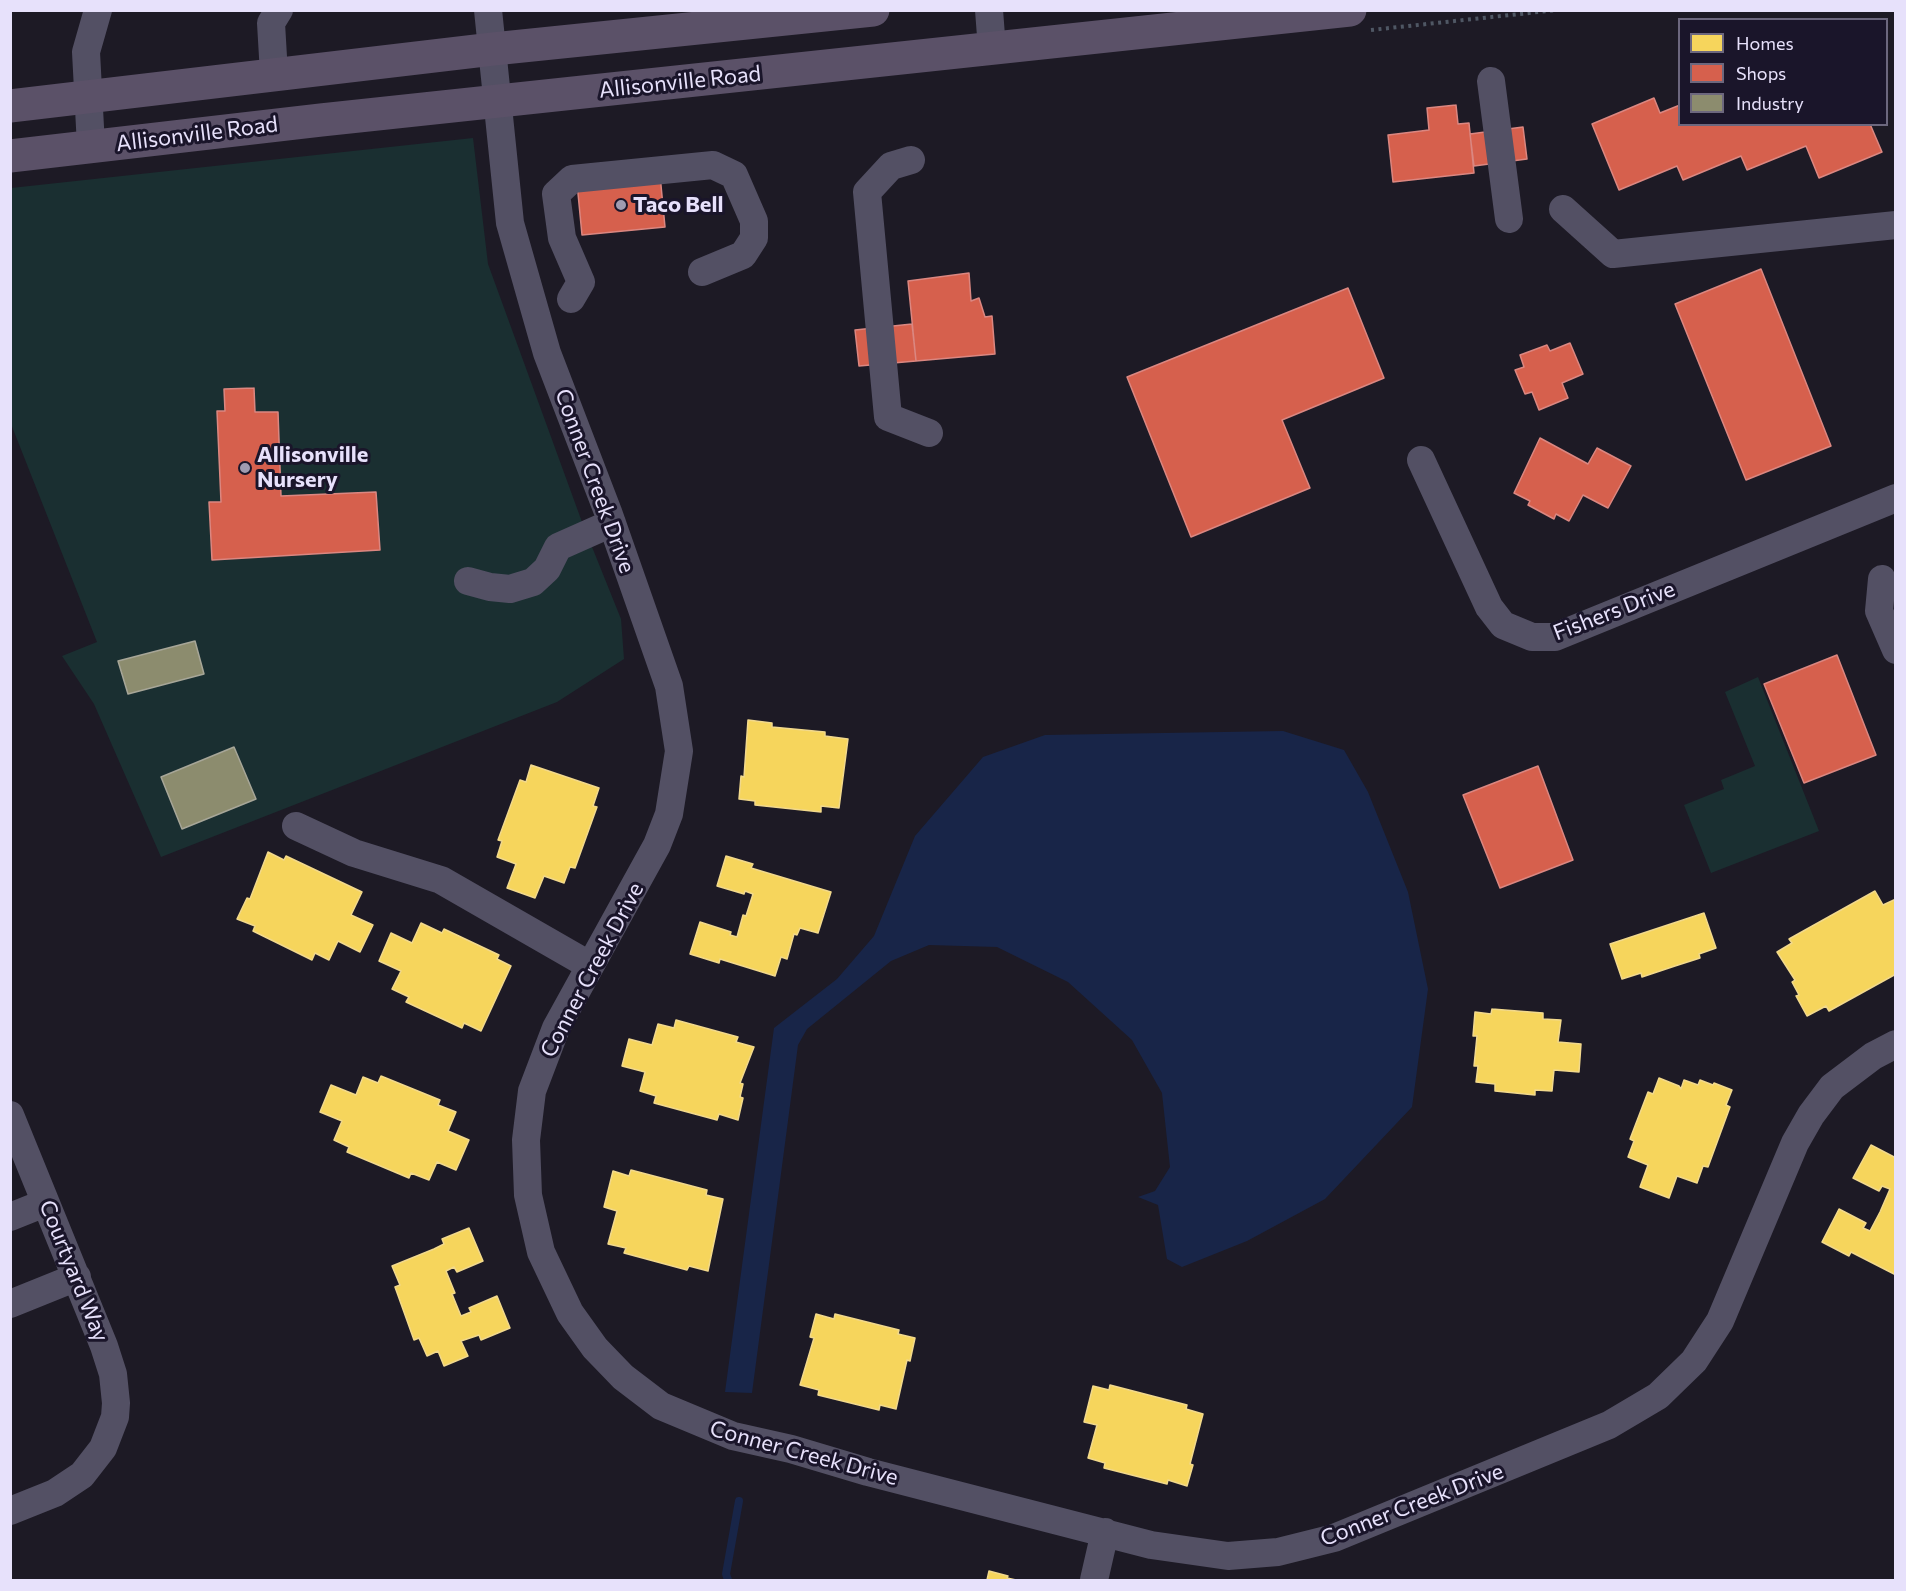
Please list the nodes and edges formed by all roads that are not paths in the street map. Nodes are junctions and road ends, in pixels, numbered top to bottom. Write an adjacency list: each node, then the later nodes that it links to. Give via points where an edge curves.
1 (98, 10): 11 (street, via 86,52)
2 (488, 10): 9 (street, Conner Creek Drive)
3 (873, 10): 9 (main road, Allisonville Road)
4 (989, 10): 7 (street)
5 (1350, 10): 7 (main road, Allisonville Road)
6 (268, 15): 8 (street)
7 (992, 49): 9 (main road, Allisonville Road)
8 (274, 74): 9 (main road, Allisonville Road); 11 (main road, Allisonville Road)
9 (495, 76): 13 (main road, Allisonville Road); 24 (street, Conner Creek Drive, via 510,223 547,353)
10 (1491, 81): 17 (street)
11 (89, 97): 12 (main road, Allisonville Road); 13 (street)
12 (10, 106)
13 (92, 146): 14 (main road, Allisonville Road)
14 (10, 156)
15 (911, 160): 21 (street, via 891,166 867,192 888,417)
16 (1563, 209): 18 (street, via 1613,254)
17 (1509, 219)
18 (1896, 225)
19 (702, 272): 20 (street, via 743,255 754,238 754,221 734,175 712,165 572,179 556,194 561,238 580,282)
20 (571, 299)
21 (929, 433)
22 (1421, 460): 23 (street, Fishers Drive, via 1489,607 1503,625 1532,637 1555,637)
23 (1896, 498)
24 (612, 523): 26 (street, via 558,547 547,569 533,582 510,589); 29 (street, Conner Creek Drive, via 669,686 679,751 671,804 657,844)
25 (1882, 579): 27 (street, via 1879,611)
26 (468, 581)
27 (1896, 650)
28 (296, 826): 29 (street, via 354,853 441,880)
29 (589, 965): 37 (street, Conner Creek Drive, via 556,1028 532,1091 526,1171 541,1252 570,1313 595,1348 622,1377 661,1406 733,1436)
30 (1896, 1044): 37 (street, Conner Creek Drive, via 1854,1069 1820,1101 1795,1143 1720,1321 1694,1361 1658,1396 1637,1410 1334,1539 1278,1552 1228,1556 1151,1545)
31 (10, 1115): 32 (street, Courtyard Way)
32 (45, 1203): 33 (street); 34 (street, Courtyard Way)
33 (10, 1217)
34 (77, 1277): 35 (street); 36 (street, Courtyard Way, via 113,1374 116,1403 110,1431 97,1458 82,1475 55,1493)
35 (10, 1304)
36 (10, 1511)
37 (1105, 1532): 38 (street)
38 (1094, 1581)

